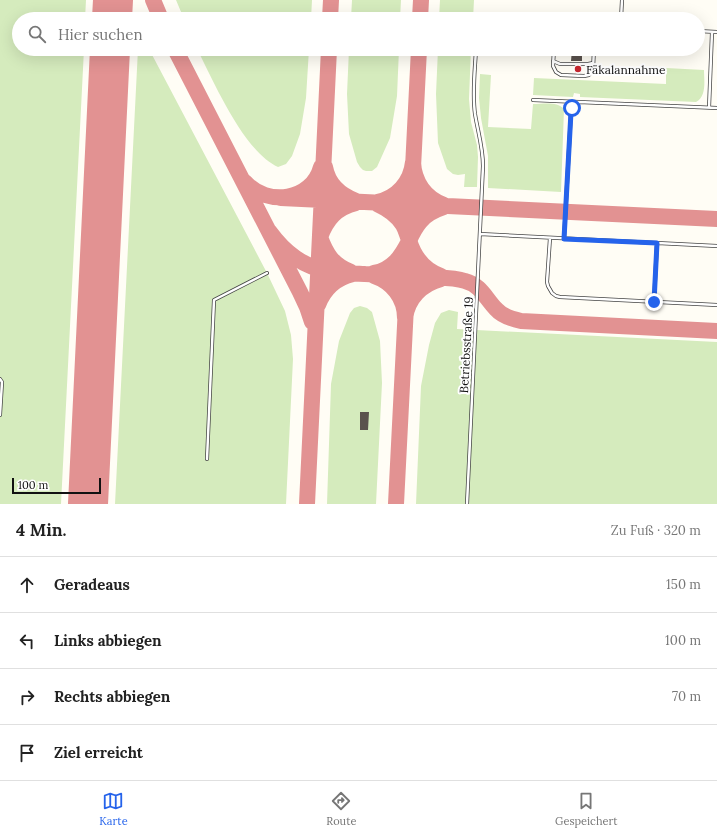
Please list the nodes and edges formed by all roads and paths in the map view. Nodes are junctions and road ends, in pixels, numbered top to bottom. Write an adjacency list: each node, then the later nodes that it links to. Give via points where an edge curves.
1 (622, 0): 2 (lane)
2 (621, 12)
3 (705, 32): 4 (lane)
4 (712, 32): 5 (lane); 13 (lane)
5 (717, 32)
6 (476, 56): 15 (lane, Betriebsstraße 19, via 474,104 483,156)
7 (554, 56): 9 (lane)
8 (594, 56): 10 (lane)
9 (554, 61): 10 (lane, via 560,64); 10 (lane, via 553,66 561,75 584,76 589,75)
10 (594, 62)
11 (533, 100): 12 (lane)
12 (578, 102): 13 (lane); 17 (lane, via 571,112)
13 (708, 108): 14 (lane)
14 (717, 108)
15 (480, 234): 16 (lane); 26 (lane, Betriebsstraße 19)
16 (550, 238): 17 (lane); 21 (lane, via 547,282 556,296)
17 (564, 239): 18 (lane)
18 (657, 243): 19 (lane); 21 (lane)
19 (717, 246)
20 (267, 273): 25 (lane, via 214,300)
21 (654, 302): 22 (lane)
22 (717, 305)
23 (0, 379): 24 (lane)
24 (0, 415)
25 (207, 459)
26 (467, 504)

